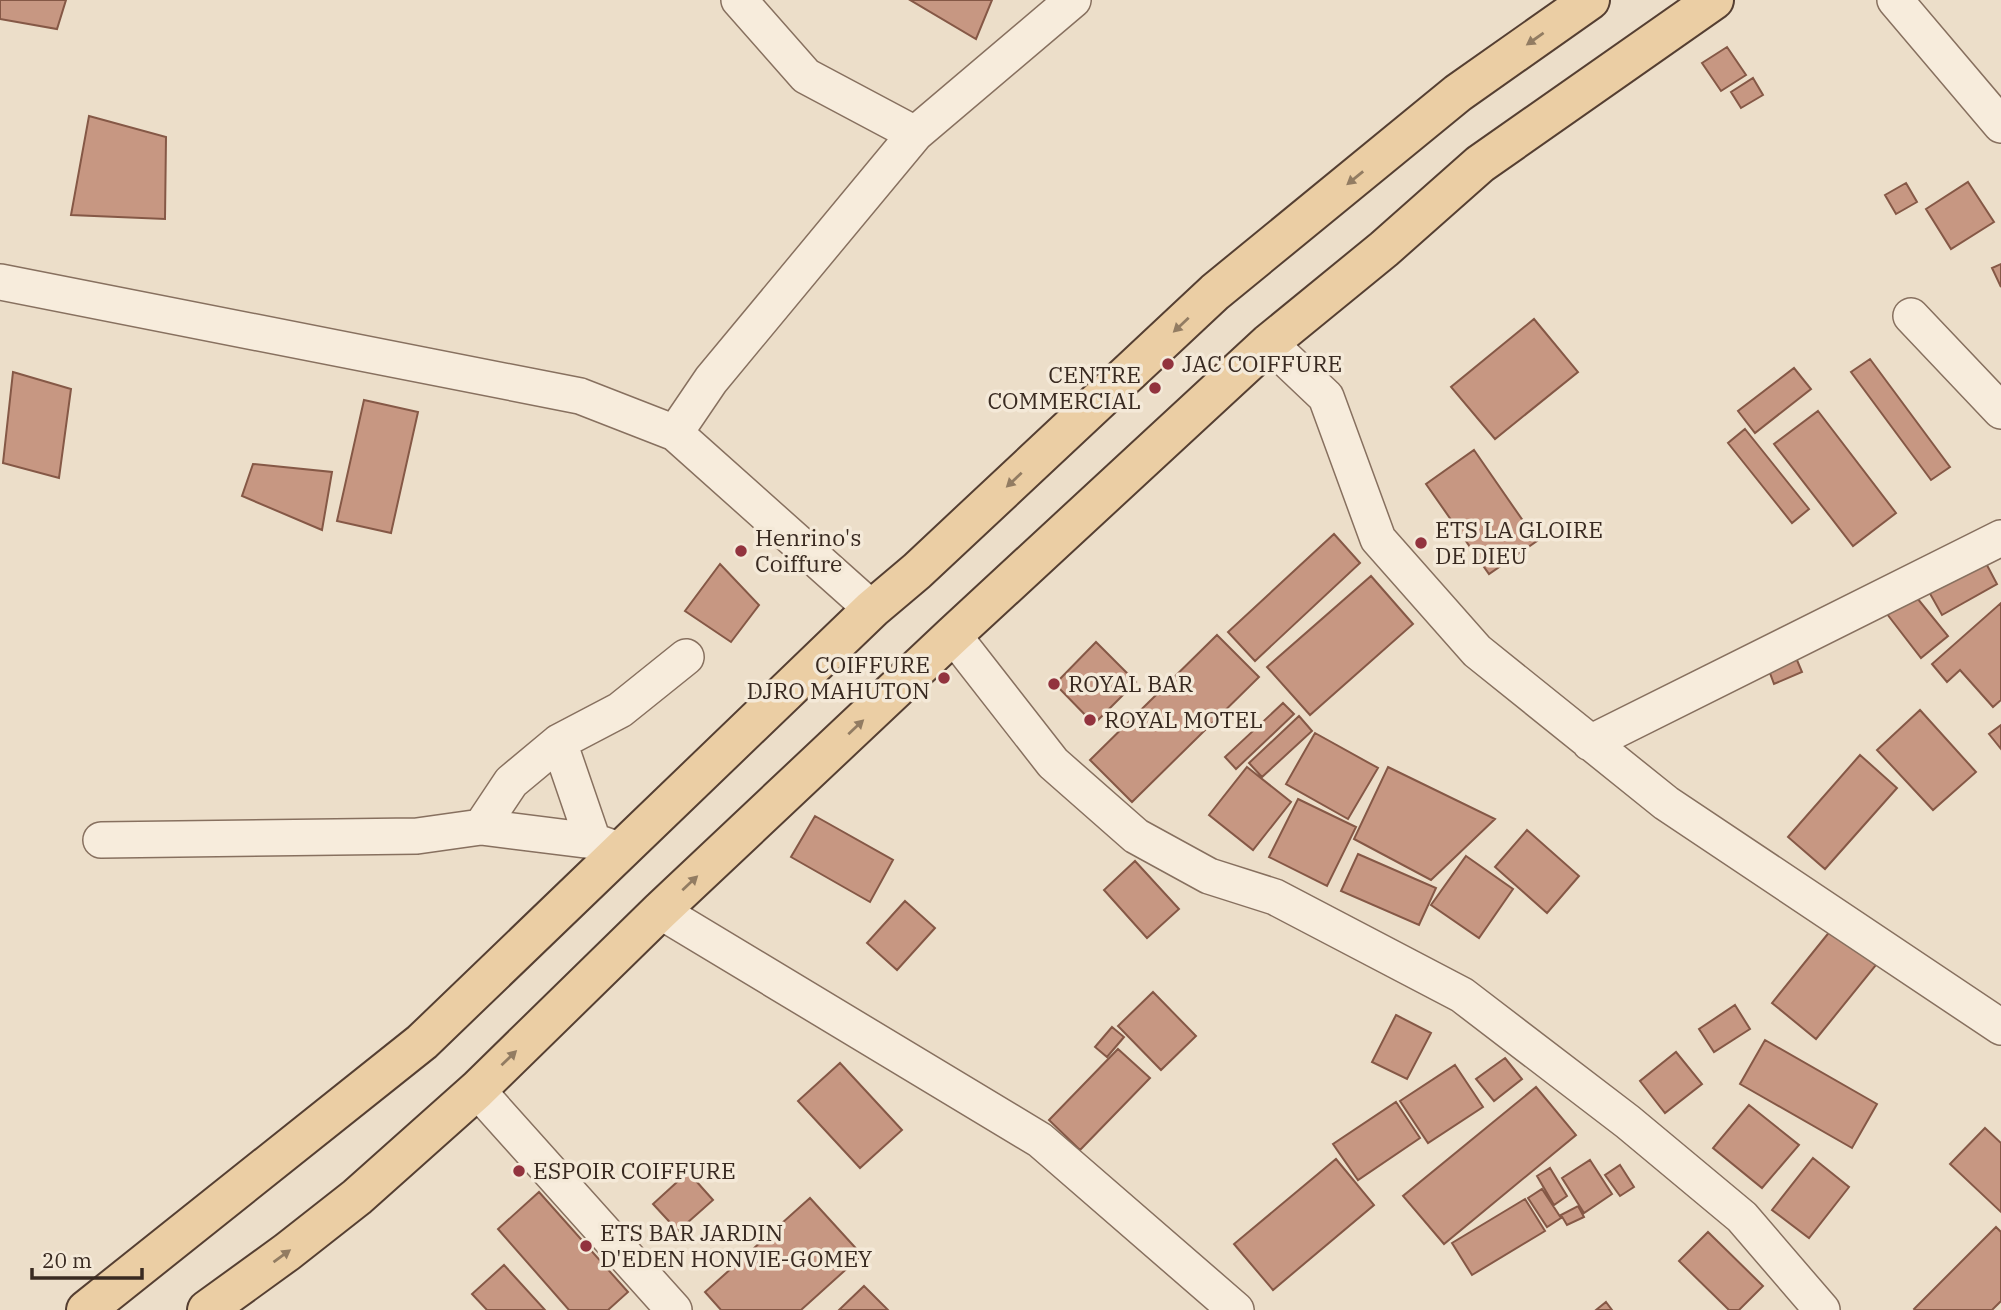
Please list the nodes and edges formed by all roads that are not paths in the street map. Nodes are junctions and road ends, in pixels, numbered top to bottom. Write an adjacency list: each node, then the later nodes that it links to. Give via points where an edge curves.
1 (739, 0): 7 (street, via 806,76)
2 (1073, 0): 7 (street)
3 (1590, 0): 14 (main road, one-way to 14, via 1458,93 1215,292)
4 (1714, 0): 10 (main road, via 1480,164)
5 (1895, 0): 6 (street)
6 (2001, 125)
7 (915, 134): 12 (street, via 712,380)
8 (0, 282): 12 (street, via 580,396)
9 (1911, 316): 11 (street)
10 (1269, 343): 15 (main road); 18 (street, via 1326,397 1378,539 1477,651)
11 (2001, 411)
12 (675, 433): 14 (street)
13 (2001, 538): 18 (street)
14 (872, 609): 21 (main road)
15 (953, 635): 22 (main road, one-way to 15); 29 (street, via 1053,763 1136,835 1209,876 1275,897 1462,995 1628,1122 1742,1217)
16 (686, 656): 17 (street, via 620,710)
17 (559, 742): 19 (street, via 511,782); 21 (street)
18 (1590, 743): 23 (street, via 1666,803)
19 (481, 827): 20 (street, via 417,836); 21 (street)
20 (101, 840)
21 (607, 846): 26 (main road, via 422,1042)
22 (660, 911): 24 (main road, one-way to 22); 28 (street, via 1040,1140)
23 (2001, 1027)
24 (477, 1090): 25 (street); 27 (main road, one-way to 24, via 347,1205)
25 (658, 1304)
26 (86, 1310)
27 (207, 1310)
28 (1236, 1310)
29 (1822, 1310)

